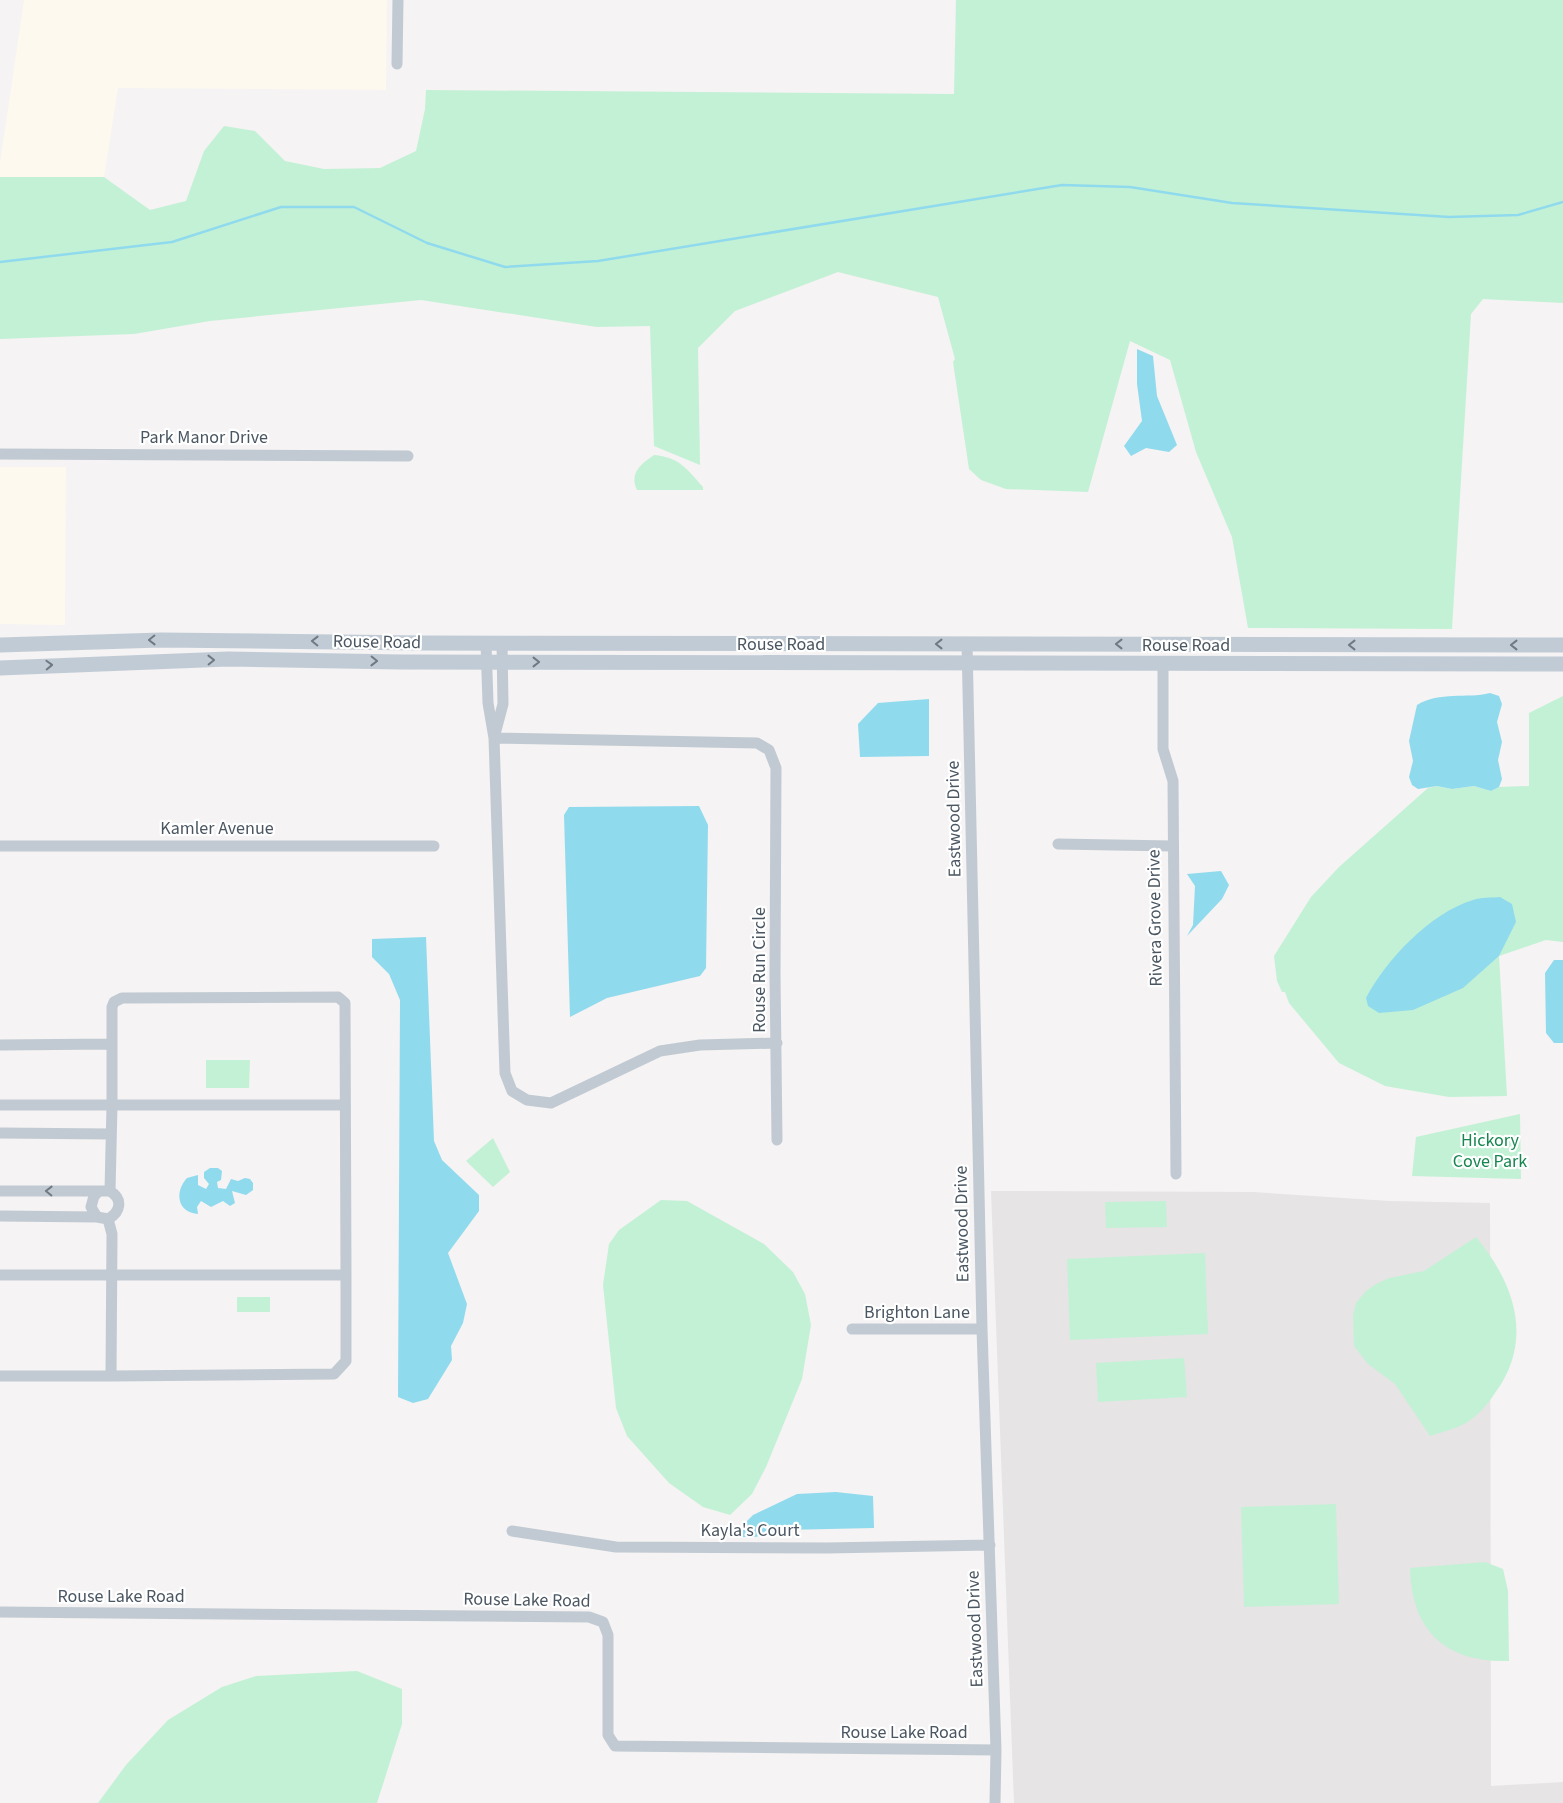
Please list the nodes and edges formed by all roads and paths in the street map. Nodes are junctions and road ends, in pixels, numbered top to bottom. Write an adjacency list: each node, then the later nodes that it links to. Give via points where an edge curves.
1 (398, 0): 2 (street)
2 (397, 64)
3 (0, 454): 4 (street, Park Manor Drive)
4 (408, 456)
5 (486, 643): 6 (street, Rouse Road); 8 (street, Rouse Road, one-way to 8, via 170,640); 10 (street, Rouse Run Circle)
6 (502, 643): 7 (street, Rouse Road, one-way to 6); 11 (street, Rouse Run Circle)
7 (967, 644): 9 (street, Rouse Road, one-way to 7); 12 (street, Eastwood Drive)
8 (0, 645)
9 (1563, 646)
10 (487, 662): 11 (street, Rouse Road); 15 (street, Rouse Road, one-way to 10, via 228,659); 16 (street, Rouse Run Circle)
11 (502, 662): 12 (street, Rouse Road, one-way to 12); 17 (street, Rouse Run Circle)
12 (968, 663): 13 (street, Rouse Road); 41 (street, Eastwood Drive)
13 (1162, 663): 14 (street, Rouse Road); 22 (street, Rivera Grove Drive, via 1163,749 1173,781)
14 (1563, 664)
15 (0, 668)
16 (488, 703): 17 (street); 18 (street, Rouse Run Circle)
17 (503, 704): 18 (street, Rouse Run Circle)
18 (494, 738): 23 (street, Rouse Run Circle, via 757,743 769,750 776,768); 23 (street, Rouse Run Circle, via 504,1073 512,1091 527,1100 551,1103 660,1050)
19 (1058, 844): 22 (street)
20 (0, 846): 21 (street, Kamler Avenue)
21 (434, 846)
22 (1172, 846): 32 (street, Rivera Grove Drive)
23 (777, 1043): 31 (street)
24 (112, 1044): 25 (street); 27 (street); 28 (street, via 112,1007 122,998 338,998 345,1003)
25 (0, 1045)
26 (0, 1104): 27 (street)
27 (112, 1105): 28 (street); 30 (street)
28 (345, 1105): 39 (street)
29 (0, 1133): 30 (street)
30 (111, 1134): 34 (street)
31 (778, 1140)
32 (1176, 1174)
33 (0, 1191): 34 (street, one-way to 33)
34 (104, 1191): 36 (street, via 91,1201 90,1207); 36 (street, via 118,1199 120,1205 116,1214)
35 (0, 1216): 36 (street)
36 (103, 1218): 38 (street, via 112,1234)
37 (0, 1274): 38 (street)
38 (110, 1275): 39 (street); 43 (street)
39 (346, 1275): 43 (street, via 346,1361 334,1374)
40 (852, 1329): 41 (street, Brighton Lane)
41 (982, 1329): 45 (street, Eastwood Drive)
42 (0, 1376): 43 (street)
43 (111, 1376)
44 (512, 1531): 45 (street, Kayla's Court, via 616,1547)
45 (990, 1545): 47 (street, Eastwood Drive)
46 (0, 1612): 47 (street, Rouse Lake Road, via 589,1616 603,1622 608,1635 608,1735 615,1746)
47 (996, 1750): 48 (street, Eastwood Drive)
48 (995, 1803)

